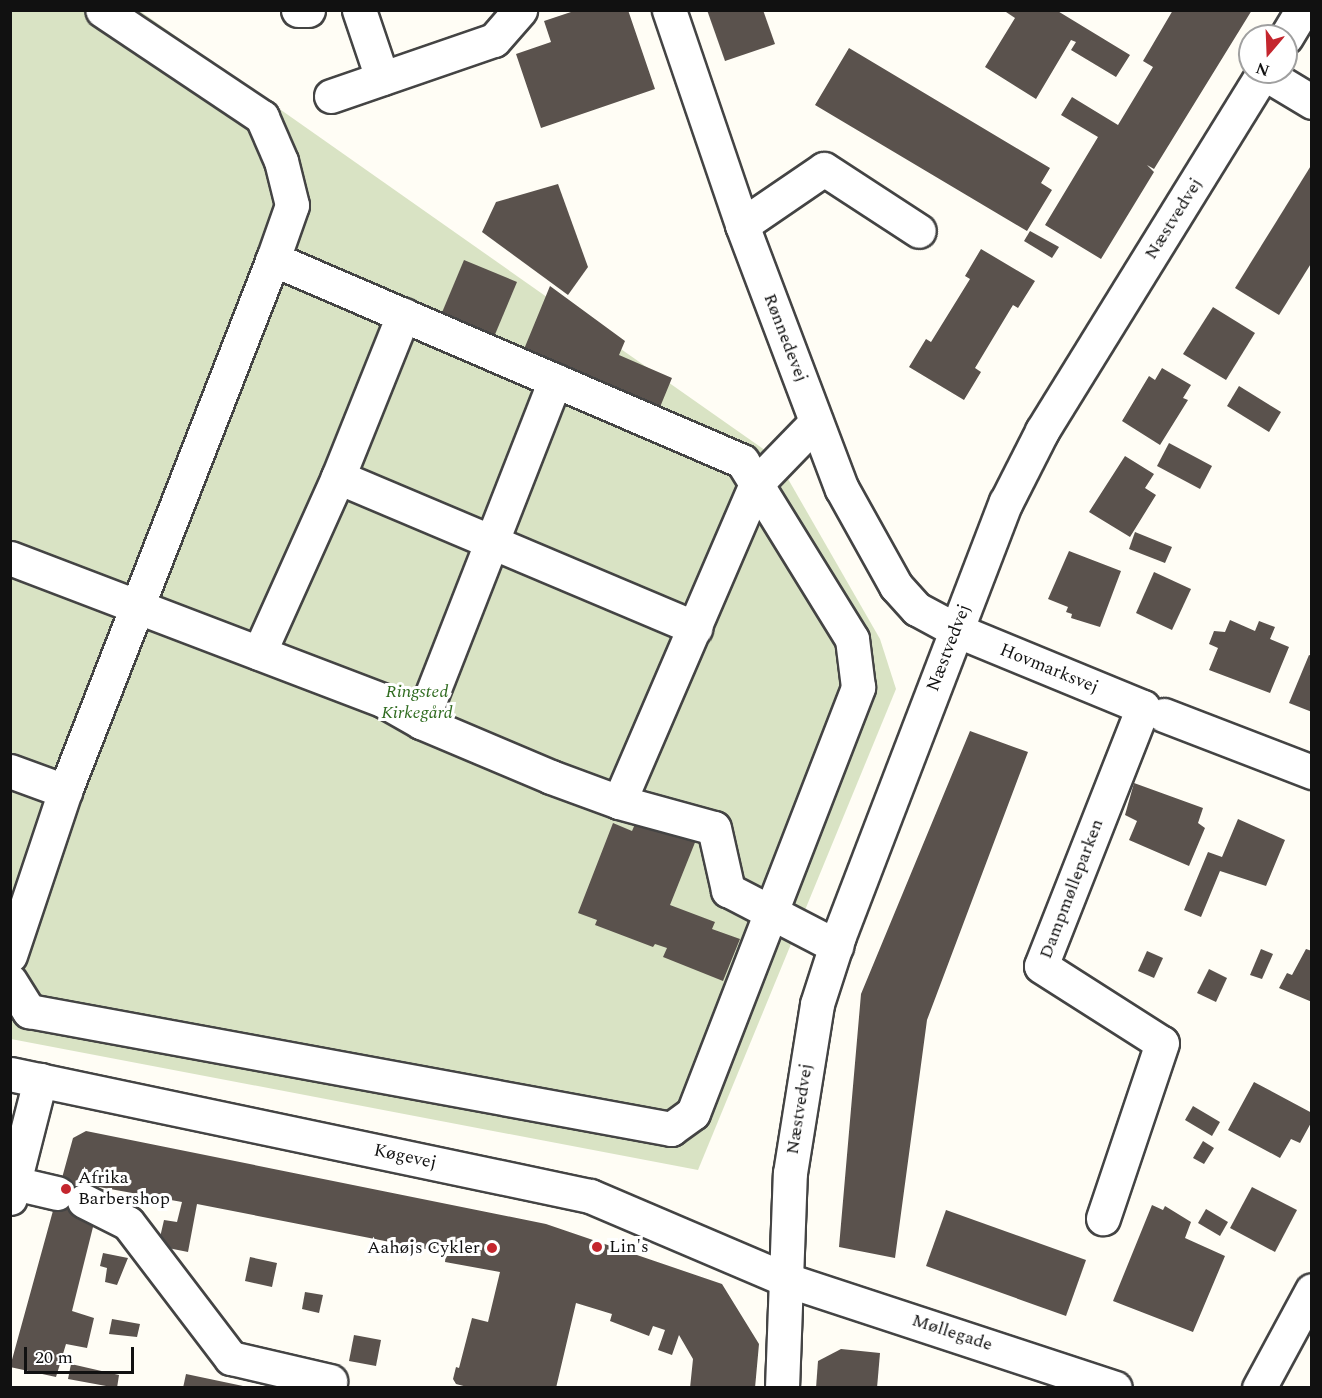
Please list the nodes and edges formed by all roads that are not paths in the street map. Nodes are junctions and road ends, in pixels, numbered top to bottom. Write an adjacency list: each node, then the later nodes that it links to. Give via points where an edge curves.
1 (102, 10): 16 (street, via 262,117 281,161 292,205)
2 (298, 10): 3 (street)
3 (308, 10)
4 (359, 10): 9 (street)
5 (520, 10): 9 (street, via 494,40)
6 (669, 10): 14 (street, Rønnedevej)
7 (1302, 10): 8 (street)
8 (1293, 24)
9 (382, 78): 12 (street)
10 (1257, 84): 26 (street, Næstvedvej, via 1042,431 1006,502)
11 (1283, 84): 13 (street)
12 (331, 96)
13 (1311, 102)
14 (742, 225): 15 (street, via 824,169); 19 (street, Rønnedevej)
15 (919, 231)
16 (273, 259): 17 (street); 24 (street)
17 (403, 315): 18 (street); 20 (street)
18 (555, 380): 21 (street, via 742,461); 22 (street)
19 (816, 422): 21 (street); 26 (street, Rønnedevej, via 842,489 896,586 917,609)
20 (338, 477): 22 (street); 27 (street)
21 (756, 484): 25 (street); 34 (street, via 852,639 858,687)
22 (491, 542): 25 (street); 29 (street)
23 (10, 558): 24 (street)
24 (135, 606): 27 (street); 32 (street)
25 (695, 628): 33 (street)
26 (956, 630): 28 (street, Hovmarksvej); 35 (street, Næstvedvej)
27 (259, 653): 29 (street, via 384,701)
28 (1154, 711): 31 (street, Hovmarksvej); 40 (street, Dampmølleparken, via 1041,966 1162,1043)
29 (421, 722): 33 (street)
30 (10, 771): 32 (street)
31 (1311, 772)
32 (65, 791): 36 (street)
33 (619, 802): 34 (street, via 714,828 729,890)
34 (769, 911): 35 (street); 37 (street, via 693,1113 671,1129 29,1011)
35 (836, 946): 41 (street, Næstvedvej, via 817,1004 790,1173)
36 (10, 955)
37 (10, 981)
38 (25, 1077): 39 (street); 41 (street, Køgevej, via 590,1196)
39 (12, 1191): 43 (street, via 70,1197 128,1223 231,1358)
40 (1103, 1218)
41 (788, 1280): 44 (street, Næstvedvej); 45 (street, Møllegade)
42 (1311, 1290): 46 (street)
43 (330, 1381)
44 (782, 1388)
45 (1115, 1388)
46 (1259, 1388)

